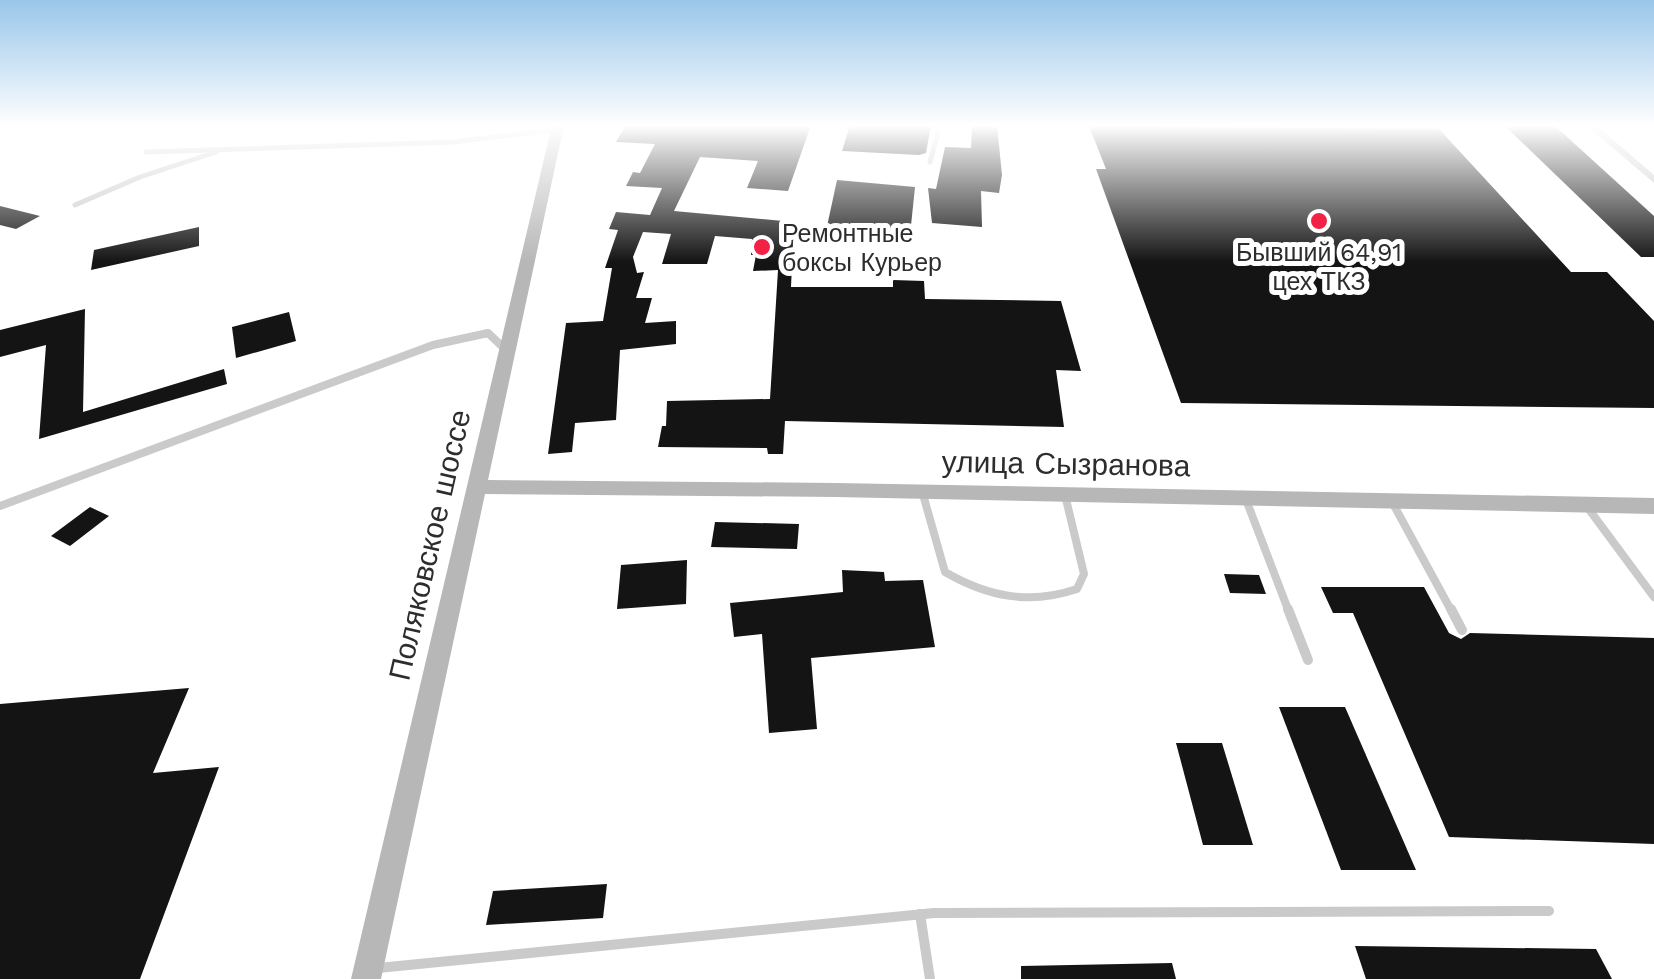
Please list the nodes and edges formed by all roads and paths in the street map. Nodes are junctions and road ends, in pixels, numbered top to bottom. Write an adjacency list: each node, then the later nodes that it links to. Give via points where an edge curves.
1 (157, 171): 3 (lane)
2 (548, 171): 4 (main road, Поляковское шоссе)
3 (76, 205)
4 (507, 353): 5 (main road, Поляковское шоссе); 11 (lane, via 488,333 432,345)
5 (476, 487): 6 (main road, улица Сызранова); 18 (main road, Поляковское шоссе)
6 (922, 491): 7 (main road, улица Сызранова); 7 (lane, via 945,572 972,590 1006,598 1045,598 1077,588 1084,574)
7 (1065, 494): 8 (main road, улица Сызранова)
8 (1245, 496): 9 (main road, улица Сызранова); 15 (lane)
9 (1391, 500): 10 (main road, улица Сызранова); 14 (lane)
10 (1585, 505): 12 (main road, улица Сызранова); 13 (lane)
11 (0, 506)
12 (1654, 506)
13 (1654, 597)
14 (1462, 630)
15 (1308, 660)
16 (1549, 911): 17 (lane)
17 (920, 914): 18 (lane); 19 (lane)
18 (367, 974)
19 (930, 979)

